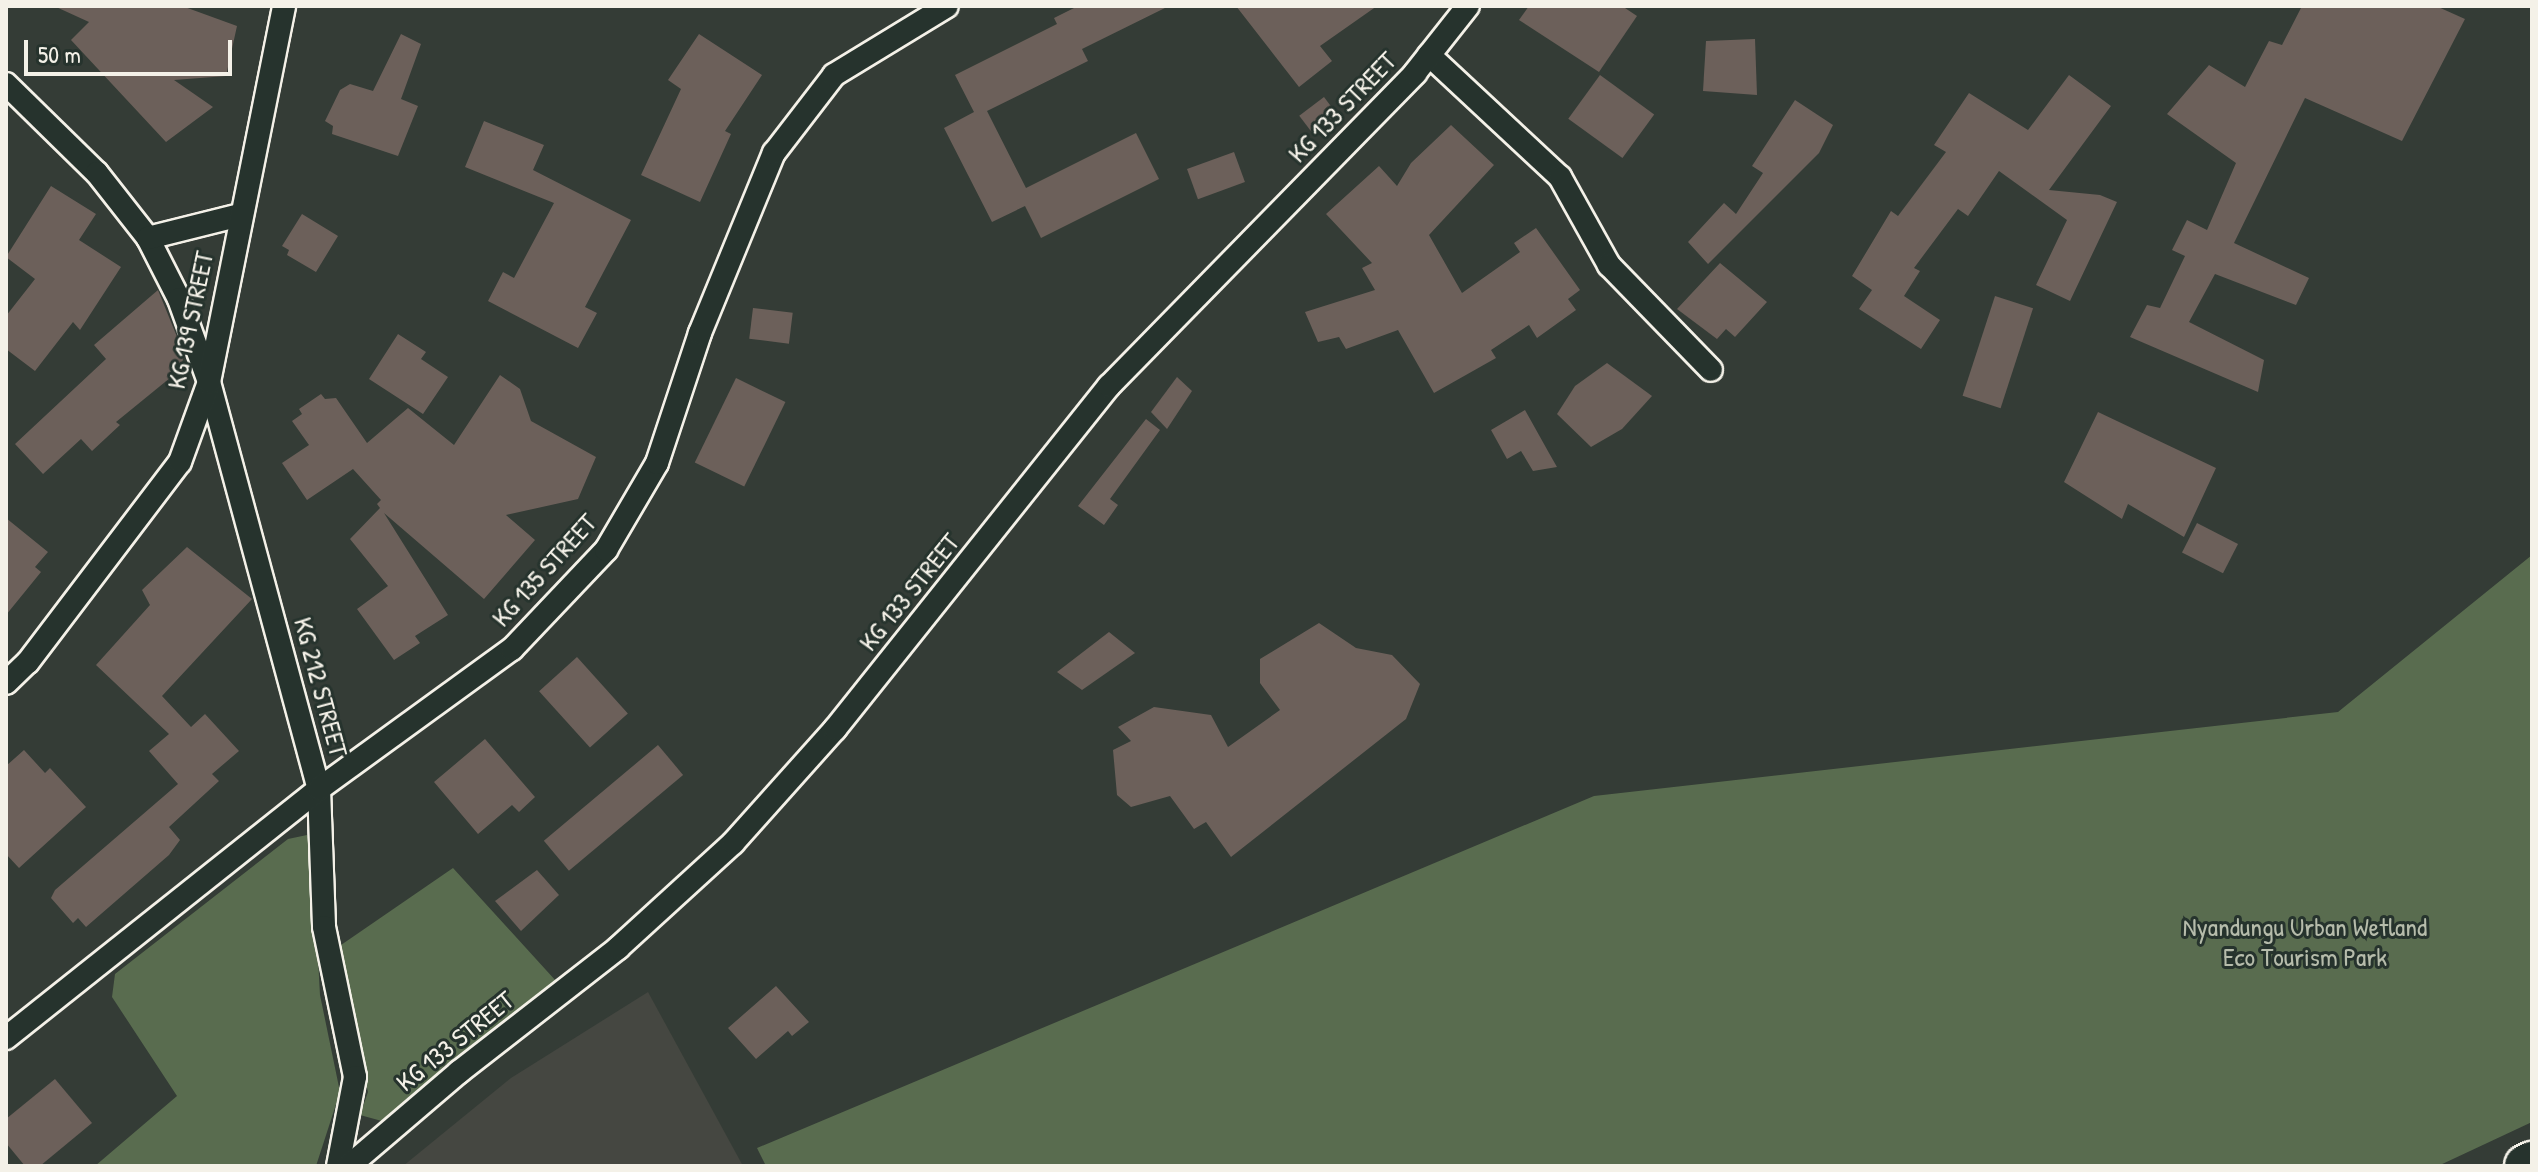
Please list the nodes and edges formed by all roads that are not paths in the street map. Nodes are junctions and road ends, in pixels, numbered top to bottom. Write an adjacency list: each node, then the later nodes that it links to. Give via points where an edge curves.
1 (284, 6): 6 (street, KG 139 STREET)
2 (947, 6): 11 (street, KG 135 STREET, via 834,75 774,153 700,333 657,463 606,550 512,649)
3 (1468, 6): 4 (street, KG 133 STREET)
4 (1429, 55): 8 (street, via 1560,177 1609,265); 15 (street, KG 133 STREET, via 1109,386 835,729 733,843 618,948)
5 (6, 84): 7 (street, KG 212 STREET, via 97,173)
6 (240, 215): 7 (street); 9 (street, KG 139 STREET)
7 (148, 238): 9 (street, KG 212 STREET, via 179,299)
8 (1711, 370)
9 (209, 382): 10 (street, KG 139 STREET, via 180,462 28,662); 11 (street, KG 212 STREET)
10 (6, 683)
11 (319, 789): 12 (street, KG 135 STREET); 14 (street, KG 212 STREET, via 324,927 355,1077)
12 (6, 1038)
13 (2532, 1163): 16 (highway)
14 (338, 1166)
15 (349, 1166)
16 (2526, 1166)

